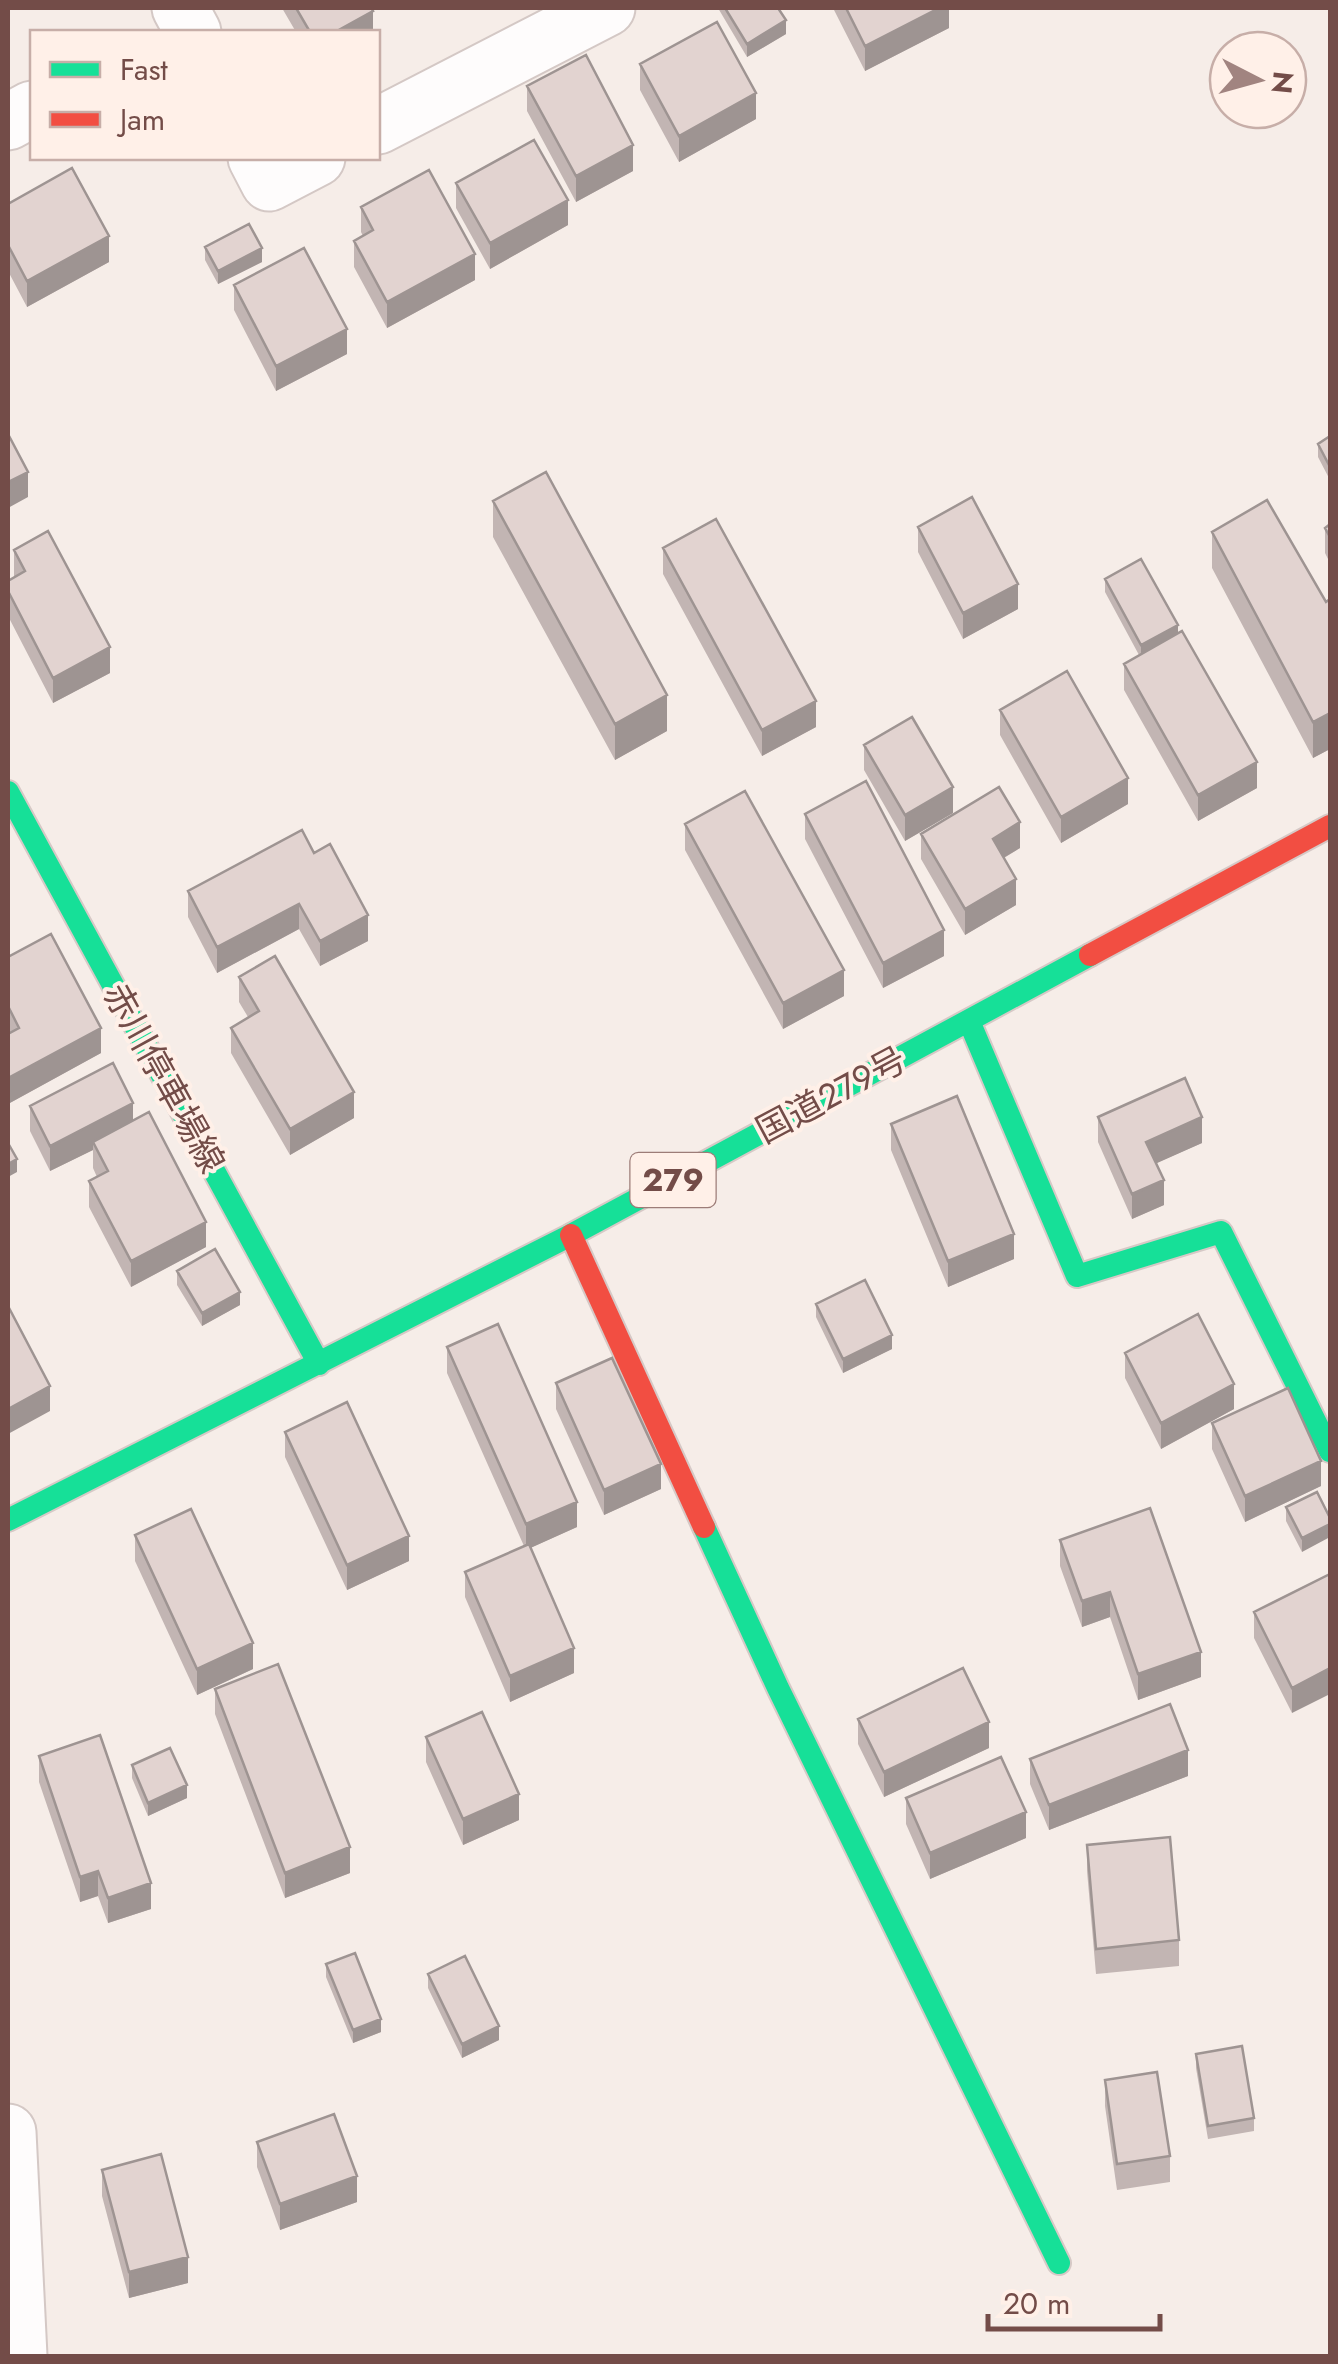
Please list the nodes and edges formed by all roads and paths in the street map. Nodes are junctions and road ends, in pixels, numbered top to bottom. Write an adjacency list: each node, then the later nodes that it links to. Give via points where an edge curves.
1 (607, 8): 4 (street)
2 (30, 110): 3 (street)
3 (8, 122)
4 (380, 125)
5 (257, 160): 6 (street, via 268,183)
6 (313, 160)
7 (8, 792): 11 (main road, 赤川停車場線)
8 (1330, 826): 9 (main road, 国道279号 / 279)
9 (969, 1021): 10 (main road, 国道279号 / 279); 12 (main road, via 1077,1276 1221,1232)
10 (571, 1235): 11 (main road, 国道279号 / 279); 15 (main road, via 778,1688)
11 (320, 1364): 13 (main road, 国道279号 / 279)
12 (1330, 1452)
13 (8, 1520)
14 (8, 2132): 16 (street)
15 (1059, 2264)
16 (19, 2356)

